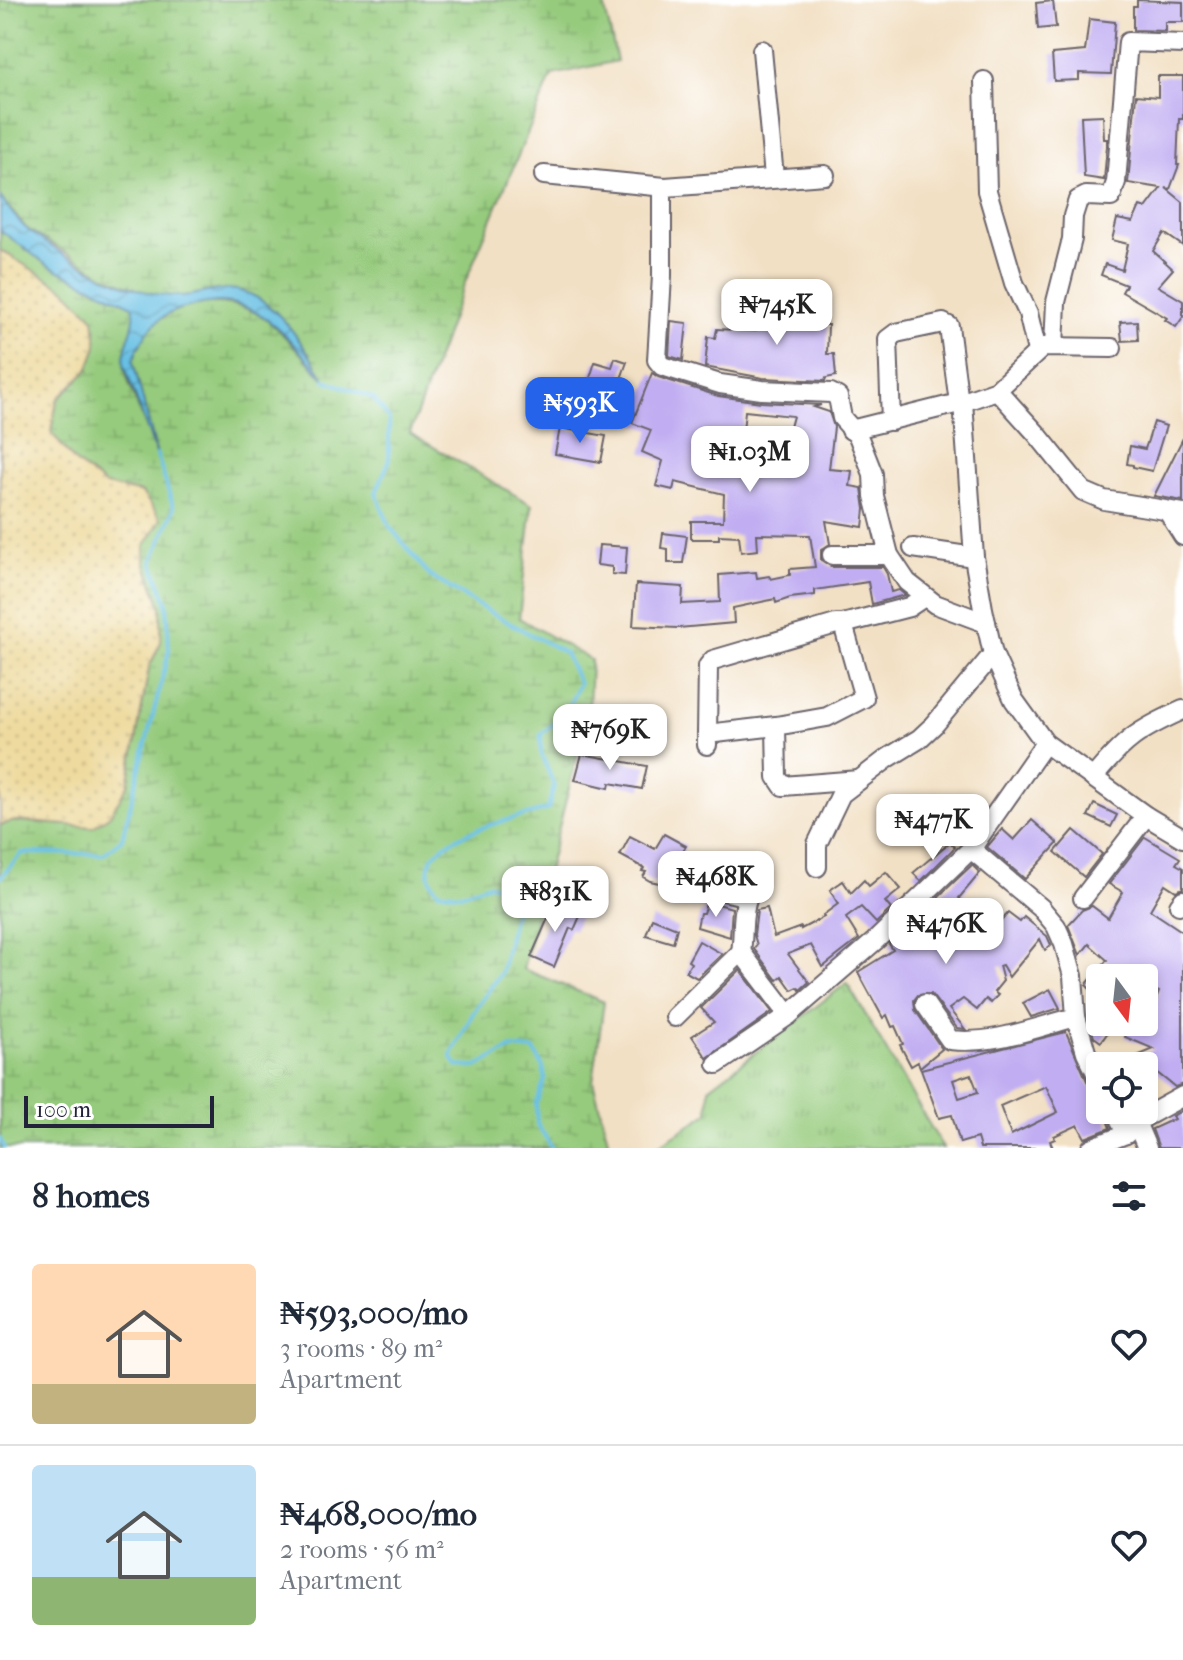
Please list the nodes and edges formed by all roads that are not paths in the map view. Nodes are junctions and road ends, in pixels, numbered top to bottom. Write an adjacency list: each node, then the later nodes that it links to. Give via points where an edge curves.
1 (1183, 44): 9 (street, via 1128,42 1116,182 1111,197 1078,200)
2 (762, 50): 6 (street)
3 (984, 81): 9 (street, via 987,191 1014,283)
4 (544, 175): 7 (street)
5 (825, 175): 6 (street)
6 (774, 177): 7 (street)
7 (665, 187): 13 (street, via 657,360 720,384 831,393 838,397)
8 (1112, 348): 9 (street)
9 (1045, 349): 10 (street)
10 (997, 390): 11 (street); 14 (street, via 1083,491)
11 (961, 402): 12 (street); 12 (street, via 949,326 896,333 888,339); 19 (street)
12 (891, 421): 13 (street)
13 (851, 430): 18 (street, via 873,474)
14 (1176, 513): 15 (street)
15 (1183, 536)
16 (913, 548): 19 (street)
17 (832, 555): 18 (street)
18 (889, 555): 20 (street)
19 (974, 557): 21 (street)
20 (924, 597): 21 (street); 22 (street, via 909,607)
21 (986, 623): 23 (street)
22 (843, 624): 25 (street, via 864,698 827,717); 25 (street, via 709,663 707,740)
23 (993, 654): 26 (street, via 1014,700); 28 (street, via 935,724)
24 (1183, 710): 27 (street, via 1120,745)
25 (776, 726): 28 (street, via 777,777 783,786)
26 (1045, 743): 27 (street); 31 (street)
27 (1093, 778): 29 (street)
28 (859, 780): 32 (street, via 841,794 824,826)
29 (1146, 816): 30 (street); 34 (street)
30 (1183, 838)
31 (971, 849): 37 (street); 39 (street, via 1056,926 1073,976)
32 (817, 867)
33 (692, 883): 35 (street, via 748,897)
34 (1083, 898)
35 (741, 952): 37 (street); 38 (street)
36 (925, 1004): 39 (street, via 950,1040 970,1042)
37 (789, 1015): 41 (street)
38 (675, 1017)
39 (1076, 1017): 40 (street)
40 (1086, 1052)
41 (717, 1064)
42 (1183, 1096): 44 (street)
43 (1127, 1124): 44 (street)
44 (1131, 1128): 45 (street); 46 (street)
45 (1091, 1148)
46 (1147, 1148)

